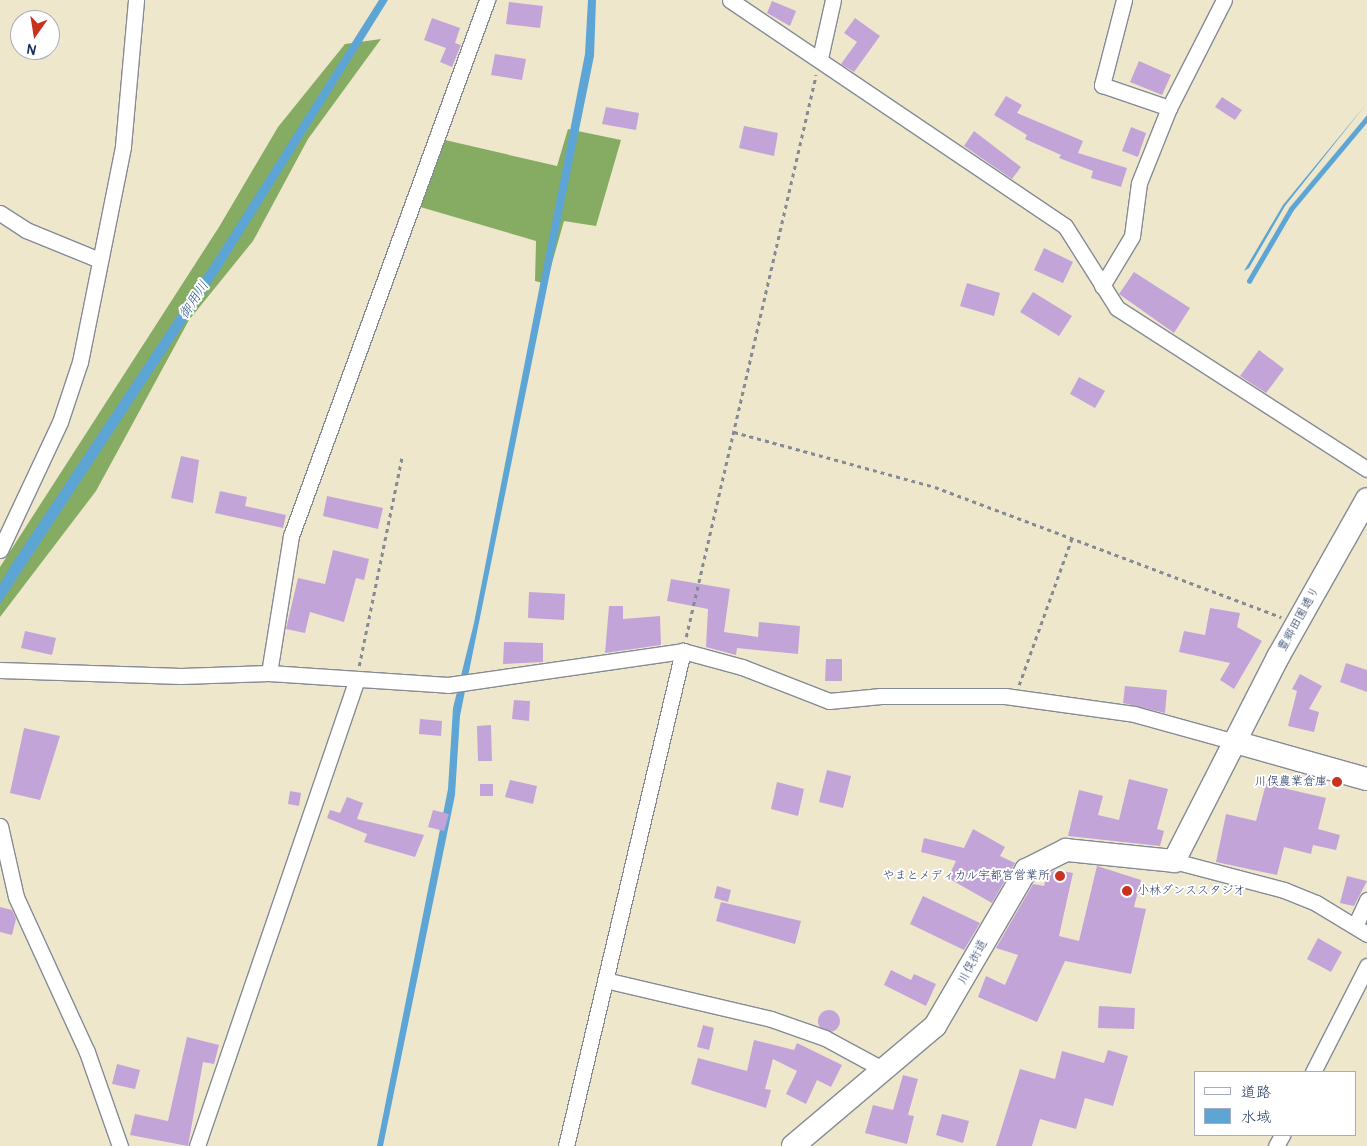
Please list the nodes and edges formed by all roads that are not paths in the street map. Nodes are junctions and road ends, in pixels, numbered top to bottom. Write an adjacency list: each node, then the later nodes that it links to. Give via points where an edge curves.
1 (136, 0): 10 (street, via 123,146)
2 (487, 0): 17 (street, via 291,536)
3 (730, 0): 7 (street)
4 (833, 0): 7 (street)
5 (1124, 0): 8 (street, via 1102,85)
6 (1224, 0): 8 (street)
7 (820, 58): 11 (street, via 1066,226)
8 (1169, 108): 11 (street, via 1139,183 1132,236)
9 (0, 214): 10 (street, via 26,230)
10 (97, 259): 14 (street, via 77,370 60,422)
11 (1102, 286): 12 (street, via 1117,308)
12 (1367, 469)
13 (1367, 499): 19 (main road, 豊郷田園通り, via 1296,623)
14 (0, 550)
15 (683, 651): 18 (street, via 448,685); 19 (street, via 742,667 829,701 881,696 1014,698 1134,714); 26 (street)
16 (0, 670): 17 (street, via 181,676)
17 (268, 673): 18 (street)
18 (356, 682): 30 (street)
19 (1236, 742): 20 (main road); 22 (main road)
20 (1367, 779)
21 (0, 826): 29 (street, via 16,897 87,1052)
22 (1174, 860): 24 (street, 川俣街道, via 1284,890); 27 (main road, 川俣街道, via 1066,850 1026,870 948,1008 928,1033)
23 (1367, 900): 24 (street)
24 (1361, 930)
25 (1367, 966): 28 (street)
26 (605, 980): 27 (street, via 771,1019 825,1038); 31 (street)
27 (886, 1071): 32 (main road, 川俣街道)
28 (1314, 1071)
29 (120, 1146)
30 (197, 1146)
31 (566, 1146)
32 (793, 1146)

